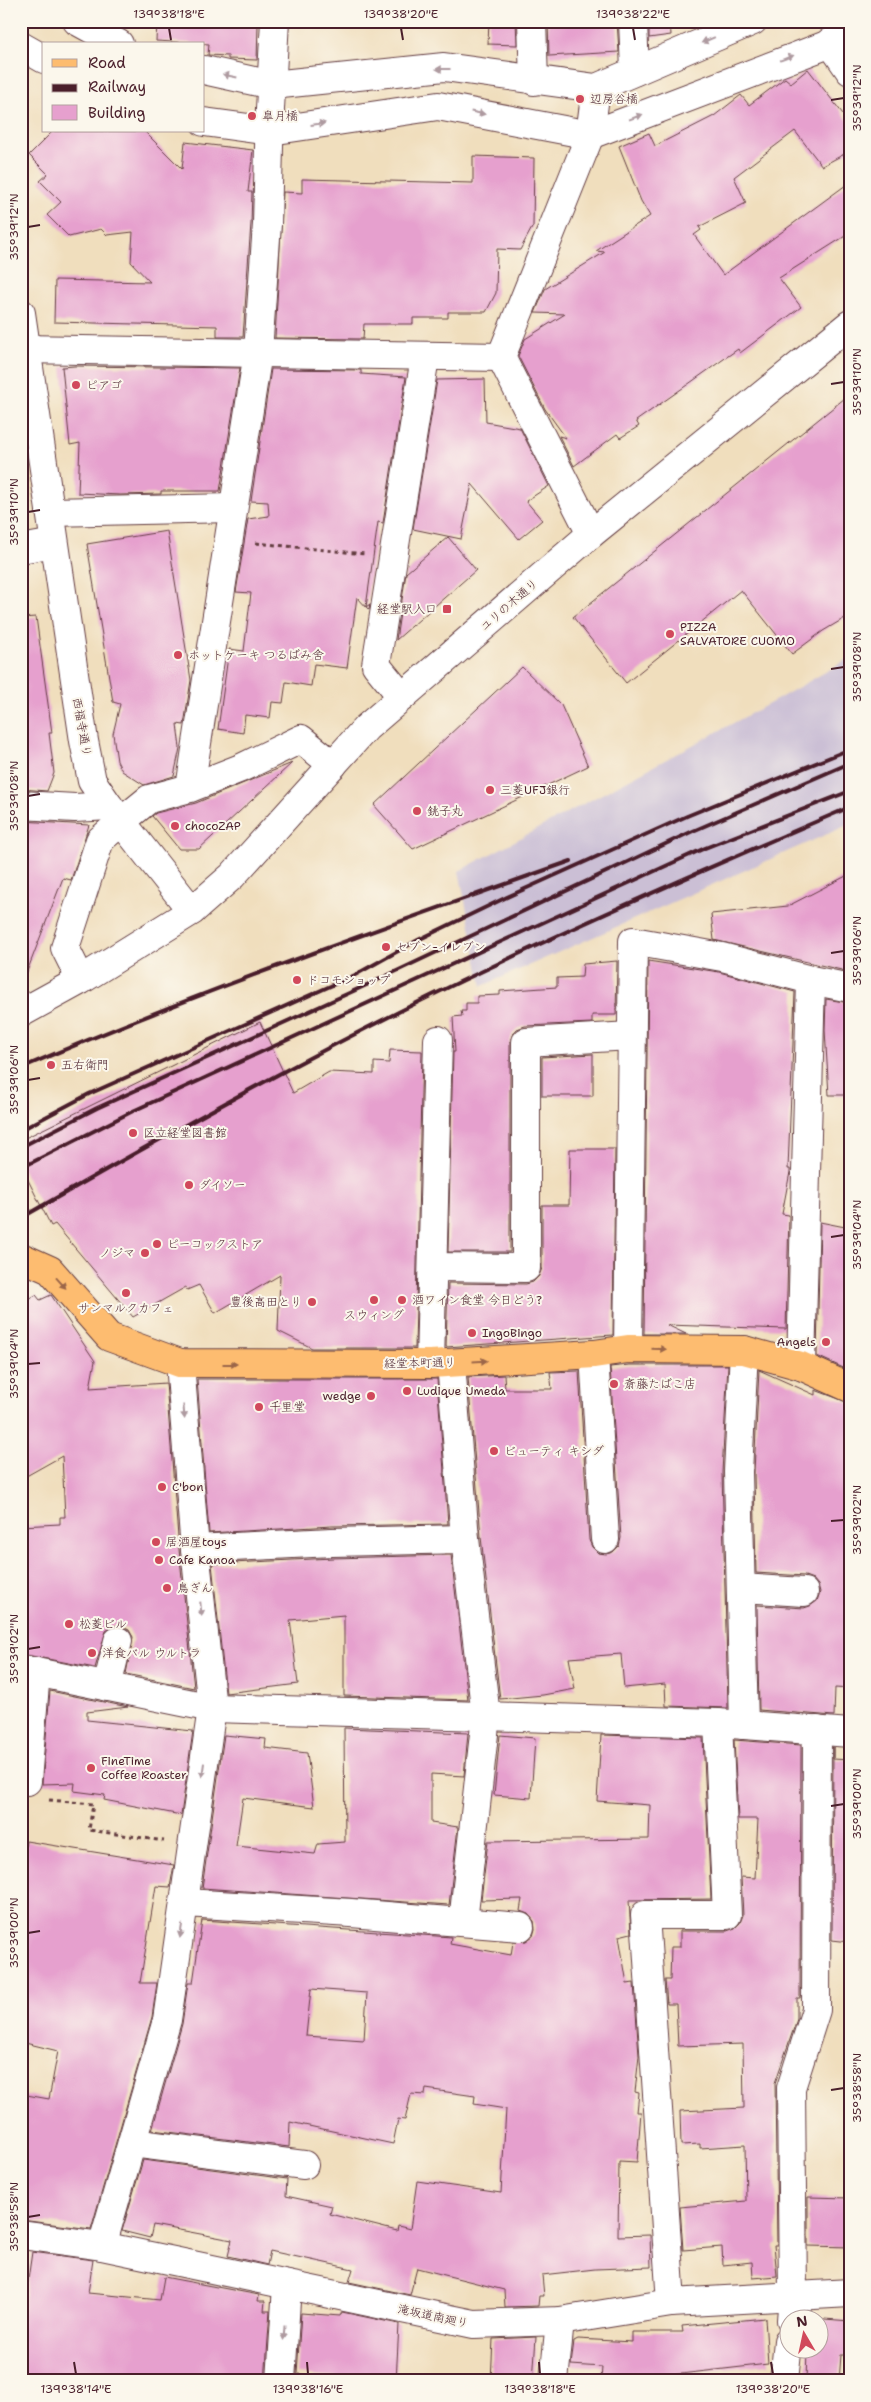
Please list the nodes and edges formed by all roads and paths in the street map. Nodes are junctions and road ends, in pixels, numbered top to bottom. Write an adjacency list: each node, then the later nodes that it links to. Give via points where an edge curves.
1 (77, 21): 7 (street)
2 (276, 21): 14 (street)
3 (532, 21): 13 (street)
4 (633, 21): 11 (street)
5 (753, 21): 11 (street, one-way to 11)
6 (840, 39): 12 (street); 18 (street, one-way to 6)
7 (115, 42)
8 (21, 46): 9 (street)
9 (42, 58)
10 (205, 70): 14 (street, one-way to 10)
11 (635, 71): 15 (street)
12 (850, 71)
13 (534, 81): 14 (street, one-way to 14, via 444,67); 15 (street)
14 (272, 85): 17 (street)
15 (596, 88): 18 (street)
16 (205, 122): 17 (street)
17 (270, 131): 18 (street, one-way to 18, via 438,106); 22 (street)
18 (590, 135): 24 (street)
19 (21, 313): 21 (street, 西福寺通り)
20 (850, 324): 27 (street, ユリの木通り)
21 (24, 349): 22 (street); 26 (street, 西福寺通り)
22 (258, 352): 23 (street); 25 (street)
23 (425, 357): 24 (street); 31 (street)
24 (502, 357): 27 (street)
25 (233, 508): 26 (street); 28 (street)
26 (50, 512): 29 (street, 西福寺通り)
27 (591, 534): 32 (street, ユリの木通り)
28 (228, 540): 31 (path); 34 (street)
29 (54, 543): 30 (street); 36 (street, 西福寺通り, via 92,781)
30 (21, 548)
31 (392, 557): 32 (street, via 376,665)
32 (402, 697): 33 (street, ユリの木通り, via 366,728)
33 (333, 765): 34 (street, via 301,740); 37 (street, ユリの木通り, via 232,876)
34 (190, 788): 36 (street, via 149,799)
35 (21, 805): 36 (street)
36 (115, 813): 37 (street, 西福寺通り); 38 (street, via 100,840 66,948)
37 (192, 911): 38 (street)
38 (82, 980): 41 (street)
39 (811, 980): 40 (street); 42 (street, via 722,957 633,941); 51 (street)
40 (850, 988)
41 (21, 1013)
42 (631, 1036): 45 (street, via 526,1042 526,1268); 46 (street)
43 (438, 1040): 45 (street)
44 (21, 1257): 50 (main road, 経堂本町通り, one-way to 50, via 50,1270 109,1337)
45 (432, 1267): 49 (street)
46 (628, 1349): 47 (main road, 経堂本町通り, one-way to 47); 48 (main road, 経堂本町通り)
47 (744, 1350): 51 (main road, 経堂本町通り); 56 (street, via 738,1472)
48 (594, 1354): 49 (main road, 経堂本町通り, one-way to 48); 54 (street)
49 (440, 1363): 50 (main road, 経堂本町通り, one-way to 49); 53 (street)
50 (180, 1364): 55 (street, one-way to 55)
51 (801, 1366): 52 (main road, 経堂本町通り)
52 (850, 1388)
53 (465, 1539): 55 (street); 62 (street)
54 (605, 1539)
55 (195, 1549): 61 (street, one-way to 61)
56 (741, 1588): 57 (street); 63 (street)
57 (804, 1592)
58 (118, 1641): 60 (street)
59 (29, 1670): 60 (street); 66 (street)
60 (107, 1687): 61 (street)
61 (212, 1708): 62 (street); 67 (street, one-way to 67)
62 (486, 1716): 63 (street); 69 (street)
63 (731, 1724): 64 (street); 77 (street, via 726,1915 645,1915)
64 (817, 1730): 65 (street); 78 (street, via 816,2010 791,2088)
65 (850, 1733)
66 (33, 1790): 67 (path, via 93,1804 89,1830)
67 (192, 1845): 68 (street)
68 (185, 1903): 69 (street); 71 (street, one-way to 71, via 167,2020)
69 (463, 1922): 70 (street)
70 (520, 1927)
71 (132, 2143): 72 (street); 74 (street)
72 (304, 2165)
73 (21, 2235): 74 (street, 滝坂道南廻り)
74 (102, 2246): 75 (street, 滝坂道南廻り)
75 (287, 2285): 79 (street, 滝坂道南廻り, via 474,2324); 81 (street, one-way to 81)
76 (850, 2293): 78 (street, 滝坂道南廻り)
77 (671, 2303): 78 (street, 滝坂道南廻り); 79 (street, 滝坂道南廻り)
78 (792, 2307)
79 (560, 2320): 82 (street)
80 (786, 2360): 83 (street)
81 (281, 2381)
82 (554, 2381)
83 (784, 2381)

